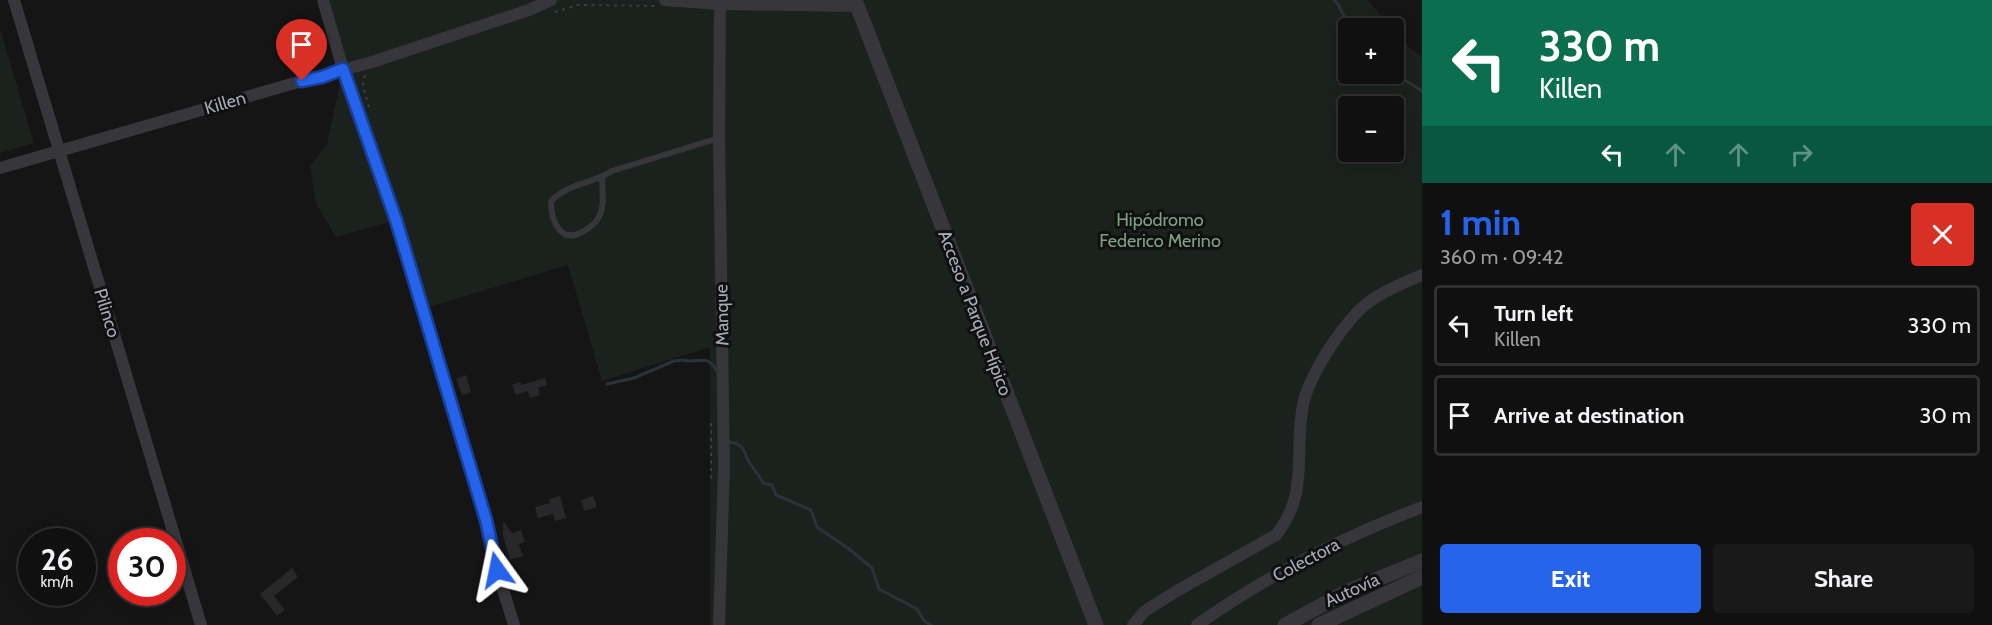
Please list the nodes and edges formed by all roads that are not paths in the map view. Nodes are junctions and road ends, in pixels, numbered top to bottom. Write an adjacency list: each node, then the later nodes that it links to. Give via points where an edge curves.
1 (14, 0): 9 (street, Pilinco)
2 (323, 0): 7 (street)
3 (663, 3): 5 (street)
4 (856, 3): 5 (street); 19 (street, Acceso a Parque Hípico)
5 (720, 4): 8 (street, Manque)
6 (553, 6): 7 (street, Killen, via 529,10)
7 (343, 69): 9 (street, Killen); 17 (street, via 396,220)
8 (719, 138): 11 (lane); 18 (street, Manque, via 724,466)
9 (59, 150): 10 (street, Killen); 16 (street, Pilinco)
10 (0, 168)
11 (602, 177): 11 (lane, via 569,187 551,201 554,220 564,235 582,232 599,217)
12 (1422, 274): 20 (street, via 1366,304 1350,321 1310,384 1304,402 1294,506 1276,535 1175,592 1145,611)
13 (1422, 507): 21 (street, Colectora, via 1315,555)
14 (1422, 561): 22 (street, Autovía, via 1346,592)
15 (1422, 577): 23 (street, Autovía)
16 (201, 625)
17 (514, 625)
18 (719, 625)
19 (1096, 625)
20 (1133, 625)
21 (1197, 625)
22 (1285, 625)
23 (1319, 625)

